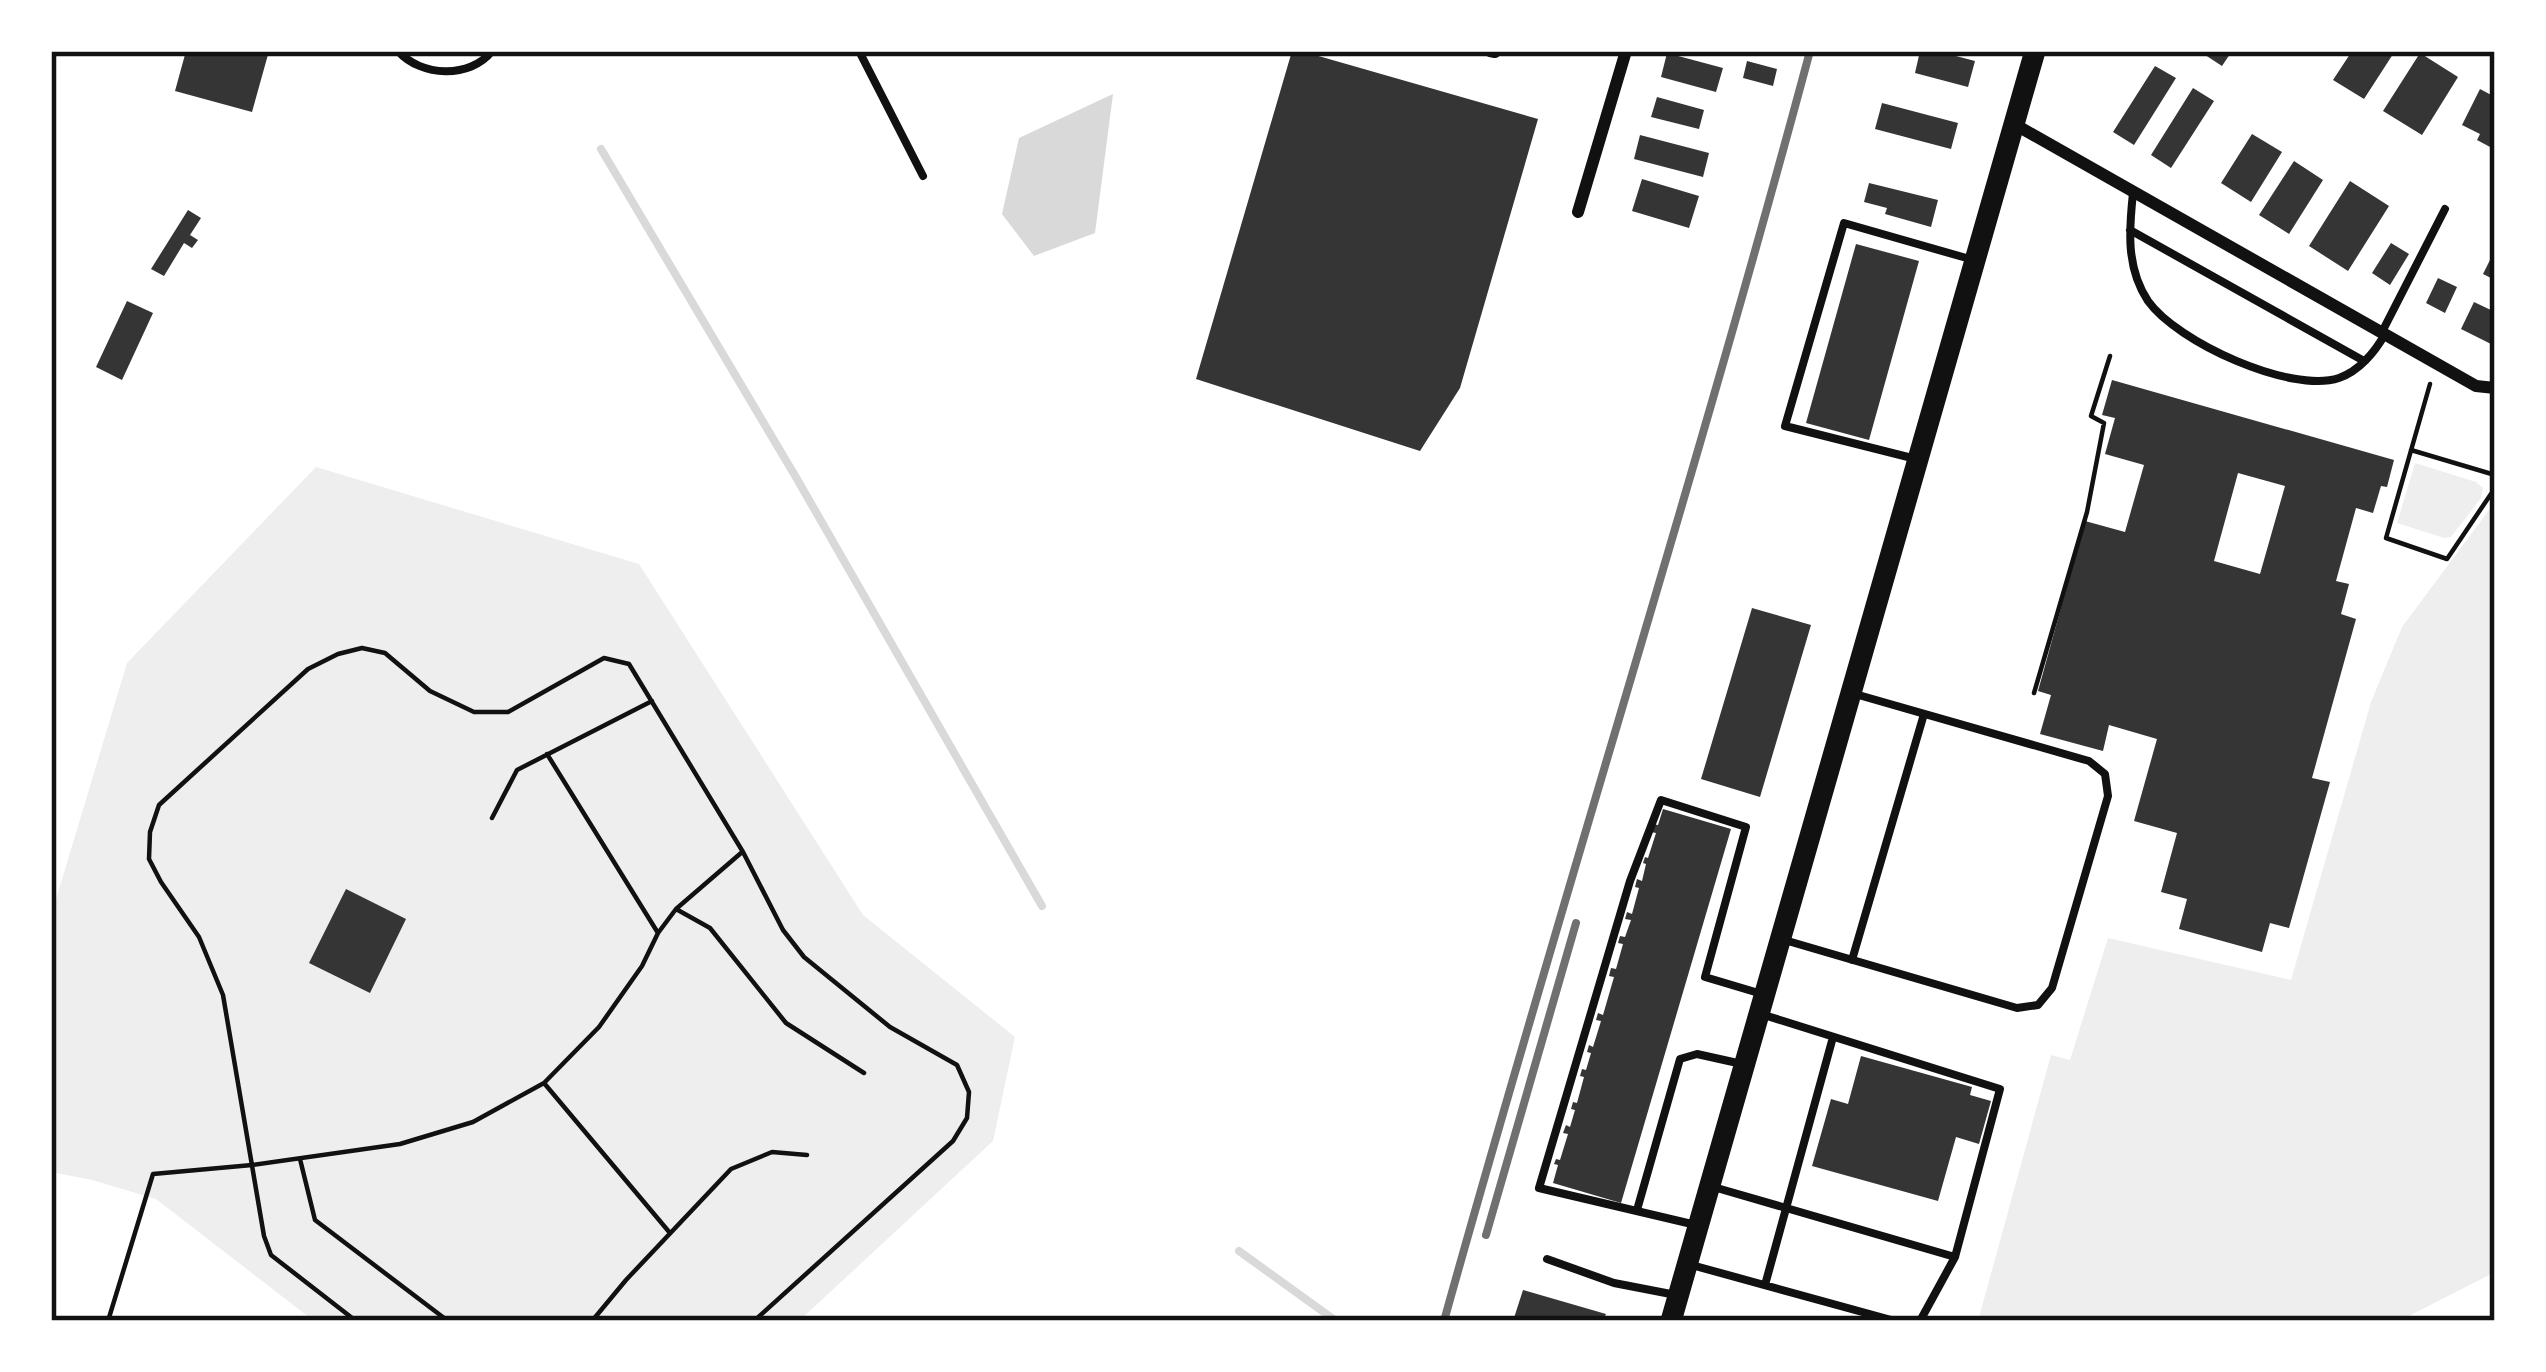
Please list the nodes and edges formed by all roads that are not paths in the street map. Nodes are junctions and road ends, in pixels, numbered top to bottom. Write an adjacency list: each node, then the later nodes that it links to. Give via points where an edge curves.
1 (398, 51): 2 (lane, via 408,62 448,73)
2 (492, 51)
3 (859, 51): 7 (lane)
4 (1626, 51): 10 (street)
5 (2035, 51): 6 (main road)
6 (2014, 124): 8 (street); 12 (main road)
7 (923, 176)
8 (2133, 191): 11 (lane); 13 (street)
9 (2445, 209): 13 (lane)
10 (1578, 212)
11 (2130, 230): 14 (lane); 14 (lane, via 2148,301 2194,341 2292,379 2323,382)
12 (1975, 260): 16 (main road); 16 (lane, via 1844,223 1785,426)
13 (2383, 333): 14 (lane); 15 (street, via 2476,386)
14 (2364, 361)
15 (2495, 388)
16 (1918, 459): 17 (main road)
17 (1851, 693): 18 (lane); 19 (main road)
18 (1924, 714): 20 (lane); 20 (lane, via 2089,761 2105,774 2108,796 2052,988 2022,1009)
19 (1780, 939): 20 (lane); 21 (main road)
20 (1852, 960)
21 (1761, 1004): 22 (lane); 23 (main road); 26 (lane, via 1705,977 1746,826 1661,800 1539,1188)
22 (1833, 1037): 25 (lane); 28 (lane, via 2000,1089)
23 (1743, 1064): 24 (main road); 26 (lane, via 1697,1054 1680,1059)
24 (1709, 1186): 25 (lane); 27 (main road)
25 (1786, 1208): 28 (lane); 31 (lane)
26 (1636, 1210): 27 (lane)
27 (1698, 1225): 30 (main road)
28 (1955, 1257): 35 (lane)
29 (1546, 1258): 32 (lane)
30 (1687, 1264): 31 (lane); 32 (main road)
31 (1765, 1285): 34 (lane)
32 (1678, 1296): 33 (main road)
33 (1671, 1321)
34 (1895, 1321)
35 (1920, 1321)

